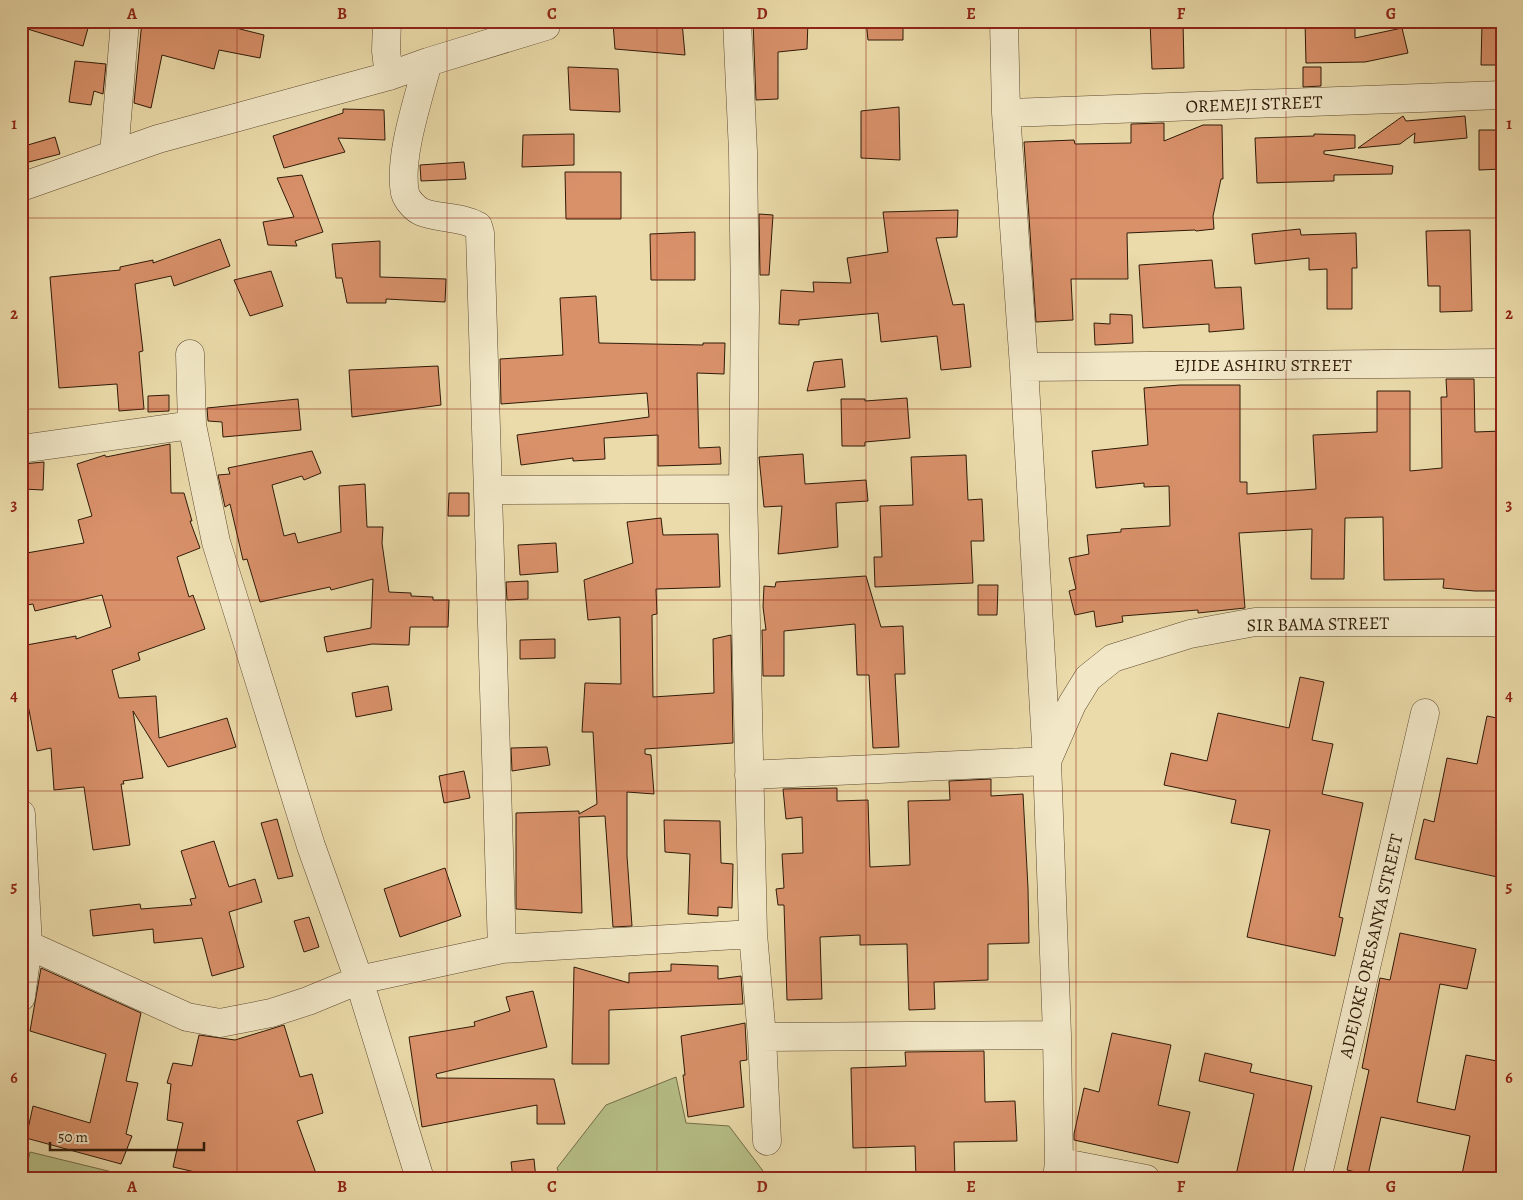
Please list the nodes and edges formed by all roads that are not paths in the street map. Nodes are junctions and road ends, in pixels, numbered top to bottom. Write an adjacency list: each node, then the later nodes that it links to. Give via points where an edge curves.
1 (125, 21): 10 (street)
2 (387, 21): 7 (street)
3 (737, 21): 17 (street, via 746,306)
4 (1004, 21): 9 (street)
5 (546, 26): 6 (street)
6 (428, 62): 7 (street); 18 (street, via 408,143 404,176 406,194 412,205 422,212 469,221 478,226)
7 (389, 76): 10 (street, via 158,138)
8 (1502, 96): 9 (street, OREMEJI STREET)
9 (1006, 113): 14 (street)
10 (114, 154): 11 (street)
11 (21, 187)
12 (190, 354): 15 (street)
13 (1502, 363): 14 (street, EJIDE ASHIRU STREET)
14 (1024, 367): 21 (street)
15 (192, 425): 16 (street); 27 (street, via 216,542 311,846)
16 (21, 449)
17 (743, 489): 18 (street); 22 (street)
18 (488, 490): 26 (street)
19 (1502, 622): 21 (street, SIR BAMA STREET, via 1255,622 1190,634 1112,658 1088,678 1072,704)
20 (1425, 713): 35 (street, ADEJOKE ORESANYA STREET)
21 (1047, 761): 22 (street); 29 (street)
22 (749, 774): 24 (street)
23 (21, 814): 25 (street)
24 (753, 934): 26 (street); 30 (street)
25 (28, 945): 27 (street, via 188,1017 220,1023 271,1013); 28 (street)
26 (502, 949): 27 (street)
27 (359, 980): 33 (street)
28 (21, 997)
29 (1058, 1035): 30 (street); 32 (street)
30 (762, 1037): 31 (street)
31 (767, 1141)
32 (1058, 1170): 34 (street)
33 (420, 1179)
34 (1146, 1179)
35 (1318, 1179)

